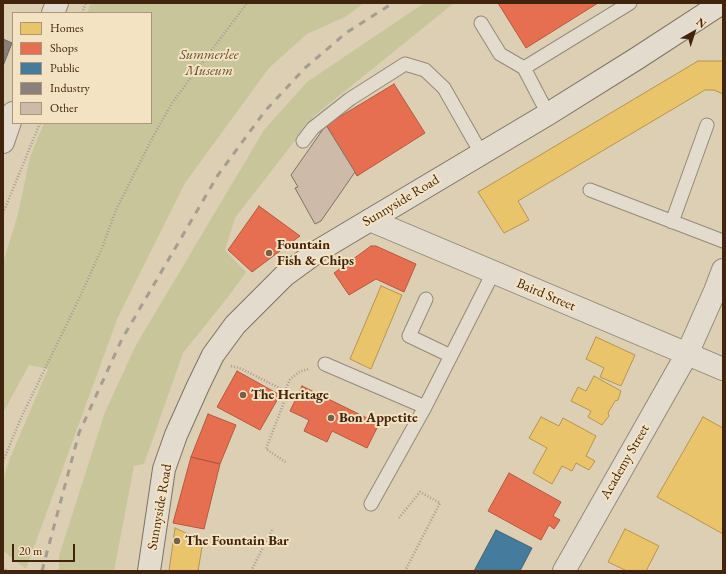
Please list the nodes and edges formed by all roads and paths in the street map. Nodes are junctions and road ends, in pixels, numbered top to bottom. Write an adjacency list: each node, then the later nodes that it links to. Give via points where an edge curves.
1 (247, 3): 29 (path, via 172,103 154,135 116,210 93,268)
2 (630, 3): 5 (lane)
3 (721, 3): 6 (main road, Sunnyside Road)
4 (481, 23): 5 (lane, via 500,54)
5 (524, 68): 6 (lane)
6 (548, 114): 12 (main road, Sunnyside Road)
7 (12, 116): 11 (main road)
8 (40, 124): 14 (path)
9 (707, 125): 16 (lane)
10 (303, 141): 12 (lane, via 313,128 350,99 405,64 425,70 444,88)
11 (3, 142)
12 (481, 153): 15 (main road, Sunnyside Road)
13 (590, 190): 16 (lane)
14 (3, 213)
15 (370, 220): 19 (main road, Baird Street); 24 (main road, Sunnyside Road, via 318,251 285,275 235,325)
16 (672, 222): 17 (lane)
17 (723, 241)
18 (723, 270): 20 (main road, Academy Street)
19 (493, 273): 22 (main road, Baird Street); 23 (lane)
20 (719, 292): 22 (main road, Academy Street)
21 (426, 299): 23 (lane, via 409,336)
22 (687, 354): 26 (main road, Baird Street); 39 (main road, Academy Street)
23 (451, 356): 28 (lane)
24 (211, 360): 27 (path, via 242,369); 36 (main road, Sunnyside Road, via 176,435 164,469)
25 (325, 364): 27 (path, via 301,371 290,379); 28 (lane)
26 (723, 369)
27 (285, 391): 30 (path, via 286,398 266,449)
28 (425, 407): 31 (lane)
29 (3, 461)
30 (287, 463)
31 (371, 504)
32 (399, 518): 38 (path, via 420,492 440,503)
33 (273, 528): 37 (path)
34 (3, 567): 35 (path)
35 (7, 571)
36 (149, 571)
37 (251, 571)
38 (405, 571)
39 (564, 571)

